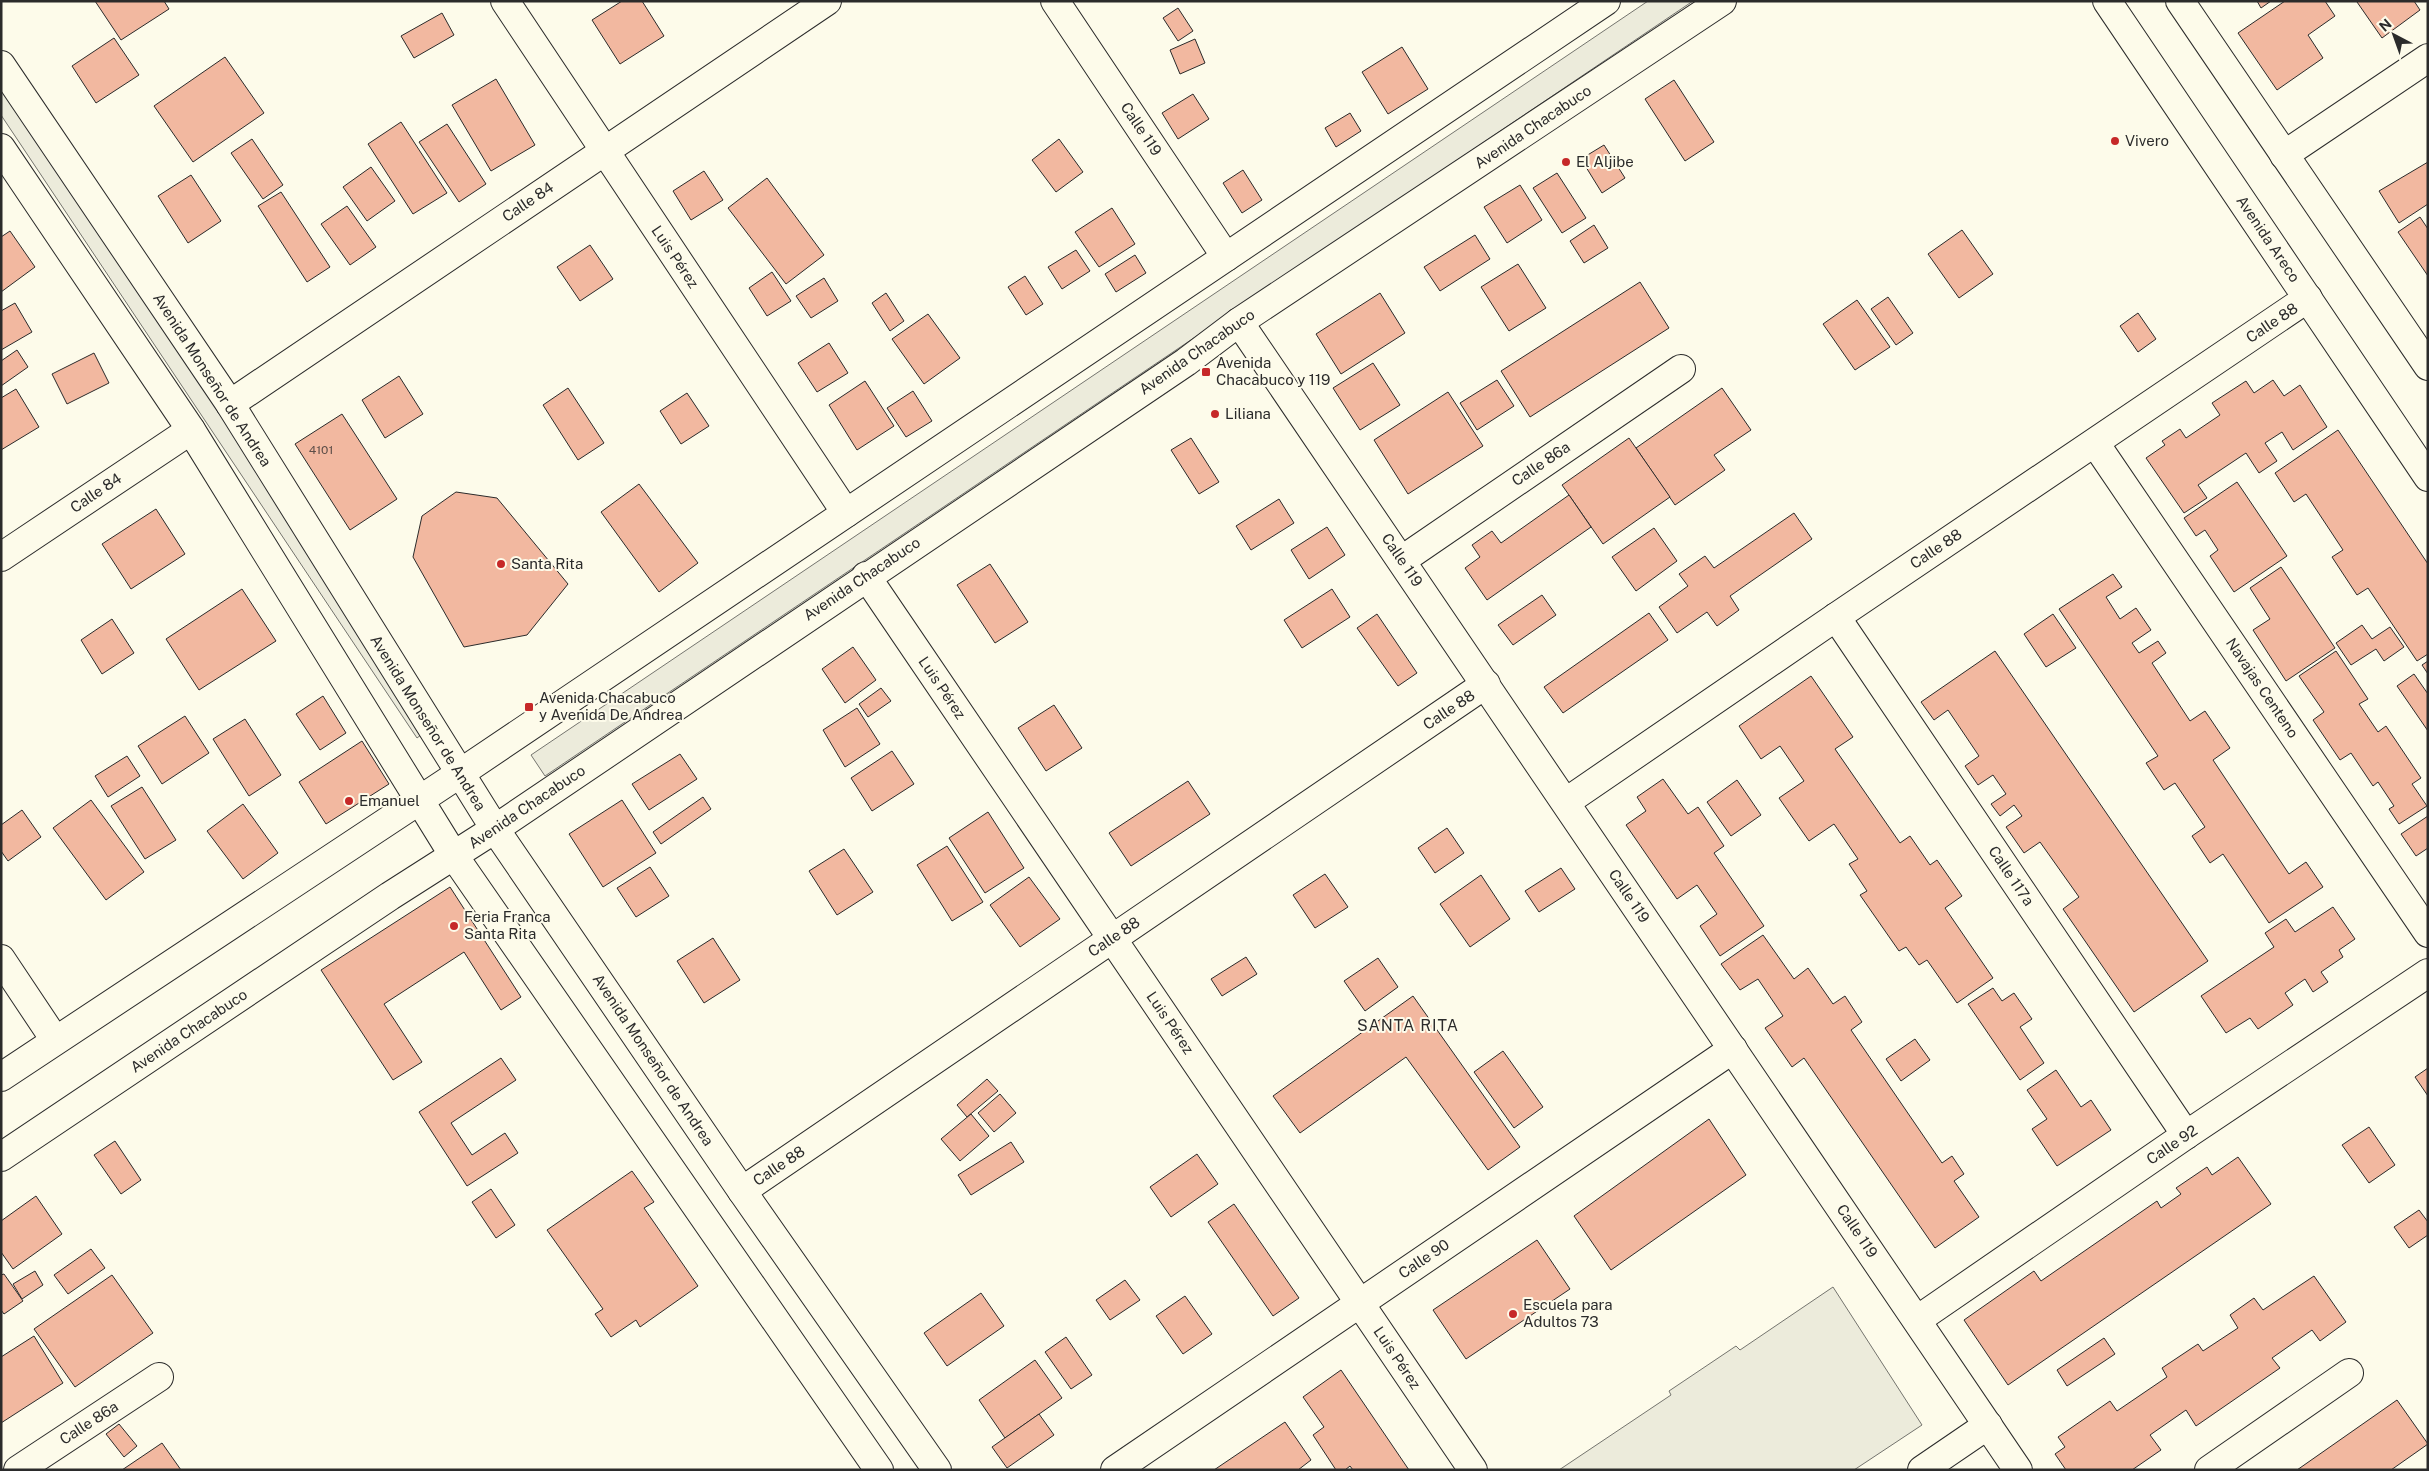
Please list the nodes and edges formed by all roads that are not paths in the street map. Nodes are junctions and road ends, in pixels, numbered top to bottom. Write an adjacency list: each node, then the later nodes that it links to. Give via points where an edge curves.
1 (505, 1): 11 (street, Luis Pérez)
2 (827, 1): 11 (street, Calle 84)
3 (1055, 1): 13 (street, Calle 119)
4 (1722, 1): 15 (street, Avenida Chacabuco)
5 (2107, 1): 14 (street, Avenida Areco)
6 (2180, 1): 12 (street)
7 (1596, 4): 13 (street)
8 (2428, 58): 12 (street)
9 (1, 65): 18 (street, Avenida Monseñor de Andrea)
10 (1, 148): 19 (street)
11 (604, 150): 18 (street, Calle 84); 22 (street, Luis Pérez)
12 (2284, 155): 16 (street)
13 (1226, 257): 22 (street)
14 (2308, 298): 20 (street, Calle 88); 21 (street, Avenida Areco)
15 (1239, 322): 24 (street, Calle 119); 25 (street, Avenida Chacabuco, via 1186,362)
16 (2428, 366)
17 (1680, 369): 24 (street, Calle 86a)
18 (230, 404): 28 (street, Avenida Monseñor de Andrea)
19 (191, 430): 23 (street, Calle 84); 29 (street)
20 (2095, 443): 26 (street, Calle 88); 33 (street, Navajas Centeno)
21 (2428, 477)
22 (846, 513): 28 (street)
23 (1, 557)
24 (1402, 560): 27 (street, Calle 119)
25 (866, 576): 31 (street, Avenida Chacabuco); 34 (street, Luis Pérez)
26 (1836, 617): 30 (street, Calle 88); 40 (street, Calle 117a)
27 (1486, 684): 30 (street, Calle 119); 34 (street, Calle 88)
28 (459, 774): 29 (street); 31 (street, Avenida Monseñor de Andrea)
29 (420, 800): 32 (street); 37 (street)
30 (1566, 802): 38 (street, Calle 119)
31 (495, 829): 32 (street, Avenida Chacabuco); 42 (street, Avenida Monseñor de Andrea)
32 (454, 856): 41 (street, Avenida Chacabuco); 49 (street)
33 (2428, 933)
34 (1112, 938): 42 (street, Calle 88); 43 (street, Luis Pérez)
35 (1, 959): 37 (street)
36 (2428, 973): 40 (street, Calle 92)
37 (55, 1040): 39 (street)
38 (1733, 1049): 43 (street, Calle 90); 44 (street, Calle 119)
39 (1, 1077)
40 (2186, 1135): 44 (street, Calle 92)
41 (1, 1157)
42 (742, 1191): 50 (street, Avenida Monseñor de Andrea)
43 (1360, 1303): 51 (street, Calle 90); 52 (street, Luis Pérez)
44 (1917, 1320): 47 (street, Calle 119)
45 (2349, 1373): 55 (street)
46 (160, 1377): 48 (street, Calle 86a)
47 (1988, 1425): 53 (street); 54 (street, Calle 119)
48 (18, 1470)
49 (879, 1470)
50 (937, 1470)
51 (1115, 1470)
52 (1473, 1470)
53 (1922, 1470)
54 (2018, 1470)
55 (2209, 1470)

